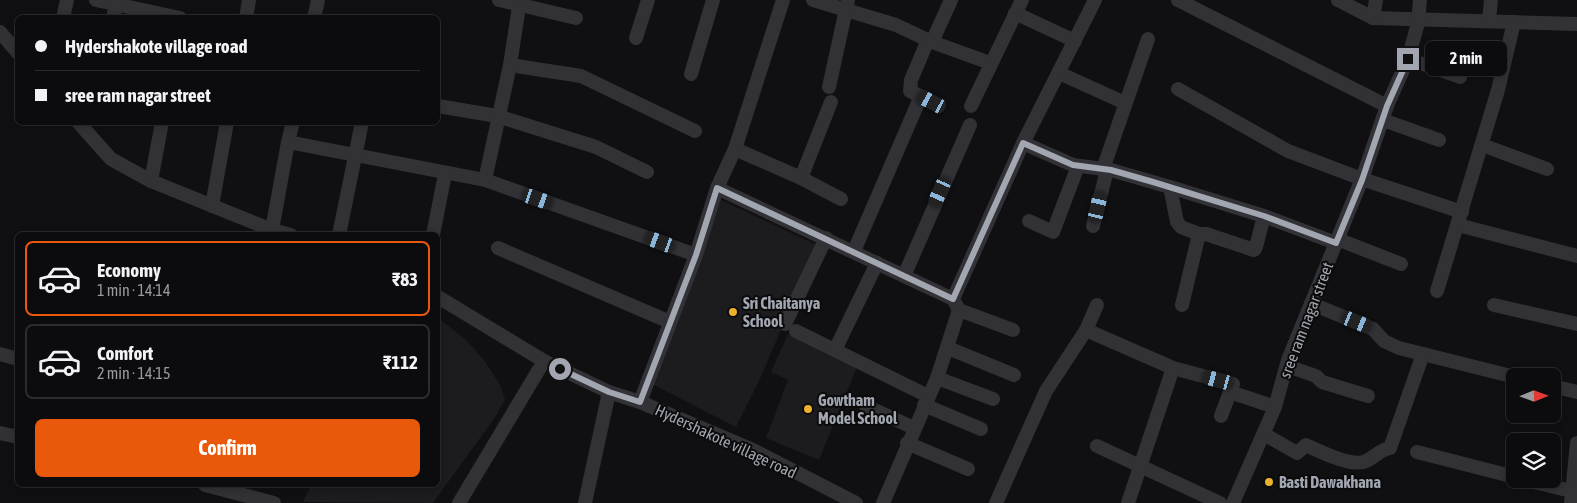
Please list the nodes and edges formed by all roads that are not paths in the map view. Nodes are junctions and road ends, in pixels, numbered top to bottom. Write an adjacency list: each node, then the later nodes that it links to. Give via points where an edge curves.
1 (67, 0): 21 (street)
2 (96, 0): 20 (street)
3 (249, 0): 23 (street)
4 (318, 0): 24 (street)
5 (499, 0): 17 (street)
6 (648, 0): 32 (street)
7 (713, 0): 41 (street)
8 (783, 0): 63 (street)
9 (813, 0): 18 (street)
10 (951, 0): 34 (street)
11 (1095, 0): 35 (street)
12 (1178, 0): 49 (street)
13 (1338, 0): 26 (street)
14 (1376, 0): 26 (street)
15 (1420, 0): 27 (street, sree ram nagar street)
16 (1491, 0): 28 (street)
17 (520, 2): 25 (street); 39 (street)
18 (847, 5): 34 (street); 43 (street)
19 (1018, 6): 35 (street); 38 (street)
20 (115, 11): 22 (street)
21 (64, 15)
22 (152, 15)
23 (246, 15)
24 (315, 15)
25 (576, 18)
26 (1373, 18): 27 (street)
27 (1418, 21): 28 (street); 37 (street, sree ram nagar street)
28 (1490, 21): 29 (street)
29 (1514, 22): 30 (street); 62 (street)
30 (1577, 24)
31 (0, 32): 36 (street)
32 (636, 38)
33 (1148, 39): 46 (street)
34 (930, 41): 38 (street); 90 (street, via 911,80 910,91 926,99)
35 (1075, 41): 40 (street)
36 (15, 50)
37 (1408, 59): 42 (street); 49 (street, sree ram nagar street)
38 (990, 63): 48 (street)
39 (510, 65): 50 (street); 58 (street, via 581,76)
40 (1059, 73): 46 (street); 61 (street)
41 (691, 74)
42 (1460, 77)
43 (829, 87)
44 (1178, 89): 72 (street, via 1288,151)
45 (831, 102): 70 (street)
46 (1125, 103): 66 (street)
47 (440, 106): 50 (street)
48 (971, 106)
49 (1387, 106): 51 (street, sree ram nagar street)
50 (497, 116): 68 (street, via 596,148); 71 (street)
51 (1383, 120): 59 (street); 72 (street, sree ram nagar street)
52 (161, 125): 73 (street)
53 (226, 125): 77 (street)
54 (291, 125): 60 (street)
55 (361, 125): 64 (street)
56 (970, 125): 95 (street)
57 (85, 126): 73 (street, via 111,159)
58 (694, 131)
59 (1439, 140)
60 (288, 142): 64 (street); 82 (street)
61 (1023, 143): 65 (street); 98 (street)
62 (1482, 145): 67 (street); 79 (street)
63 (735, 149): 70 (street); 75 (street)
64 (355, 156): 69 (street); 84 (street)
65 (1078, 166): 66 (street); 80 (street, via 1054,232)
66 (1105, 169): 74 (street); 81 (street)
67 (1547, 169)
68 (647, 172)
69 (445, 174): 71 (street); 85 (street)
70 (801, 178): 76 (street)
71 (485, 180): 91 (street)
72 (1362, 180): 79 (street); 88 (street, sree ram nagar street)
73 (151, 181): 77 (street)
74 (1170, 187): 78 (street); 86 (street, via 1180,227)
75 (717, 188): 87 (street); 91 (street)
76 (841, 199)
77 (212, 206): 82 (street)
78 (1264, 216): 86 (street, via 1254,250); 88 (street)
79 (1460, 218): 92 (street); 96 (street)
80 (1029, 221)
81 (1094, 226)
82 (272, 230): 83 (street)
83 (280, 232)
84 (340, 232)
85 (434, 232)
86 (1199, 234): 101 (street)
87 (826, 238): 90 (street); 108 (street, via 791,328)
88 (1336, 241): 94 (street); 99 (street, sree ram nagar street)
89 (498, 248): 103 (street)
90 (854, 250): 93 (street)
91 (696, 255): 103 (street)
92 (1577, 256)
93 (877, 263): 95 (street); 108 (street)
94 (1401, 264)
95 (904, 276): 98 (street)
96 (1437, 291)
97 (440, 298): 112 (street, Hydershakote village road)
98 (956, 304): 105 (street); 107 (street)
99 (1312, 304): 110 (street, via 1372,329 1384,342); 113 (street, sree ram nagar street)
100 (1097, 305): 106 (street)
101 (1182, 305)
102 (1494, 306): 104 (street)
103 (670, 322): 125 (street)
104 (1577, 324)
105 (1012, 330)
106 (1086, 330): 114 (street); 150 (street, via 1046,391)
107 (948, 348): 115 (street); 117 (street)
108 (835, 350): 124 (street)
109 (0, 354): 111 (street)
110 (1423, 354): 116 (street); 132 (street, via 1390,448 1364,462 1356,463 1306,445 1297,453)
111 (15, 358)
112 (544, 362): 119 (street, Hydershakote village road); 146 (street)
113 (1287, 366): 122 (street, via 1316,376 1322,382); 127 (street, sree ram nagar street)
114 (1173, 368): 120 (street, via 1233,384); 138 (street)
115 (1014, 375)
116 (1506, 375)
117 (937, 378): 123 (street); 124 (street)
118 (1561, 388): 121 (street)
119 (609, 392): 125 (street, Hydershakote village road); 147 (street)
120 (1230, 392): 127 (street); 128 (street)
121 (1577, 392)
122 (1368, 396)
123 (993, 399)
124 (926, 400): 129 (street); 130 (street)
125 (640, 402): 148 (street, Hydershakote village road, via 753,450)
126 (866, 406): 129 (street)
127 (1275, 407): 132 (street, sree ram nagar street)
128 (1221, 416)
129 (914, 428): 134 (street)
130 (981, 429)
131 (0, 433): 133 (street)
132 (1264, 434): 144 (street, sree ram nagar street)
133 (15, 437)
134 (908, 443): 139 (street); 149 (street)
135 (1577, 443): 143 (street)
136 (1097, 446): 138 (street)
137 (1417, 452): 140 (street)
138 (1140, 465): 151 (street); 152 (street)
139 (968, 469)
140 (1506, 475)
141 (213, 487): 145 (street)
142 (1546, 488): 143 (street)
143 (1571, 497)
144 (1236, 502)
145 (274, 503)
146 (459, 503)
147 (585, 503)
148 (856, 503)
149 (883, 503)
150 (996, 503)
151 (1128, 503)
152 (1220, 503)

